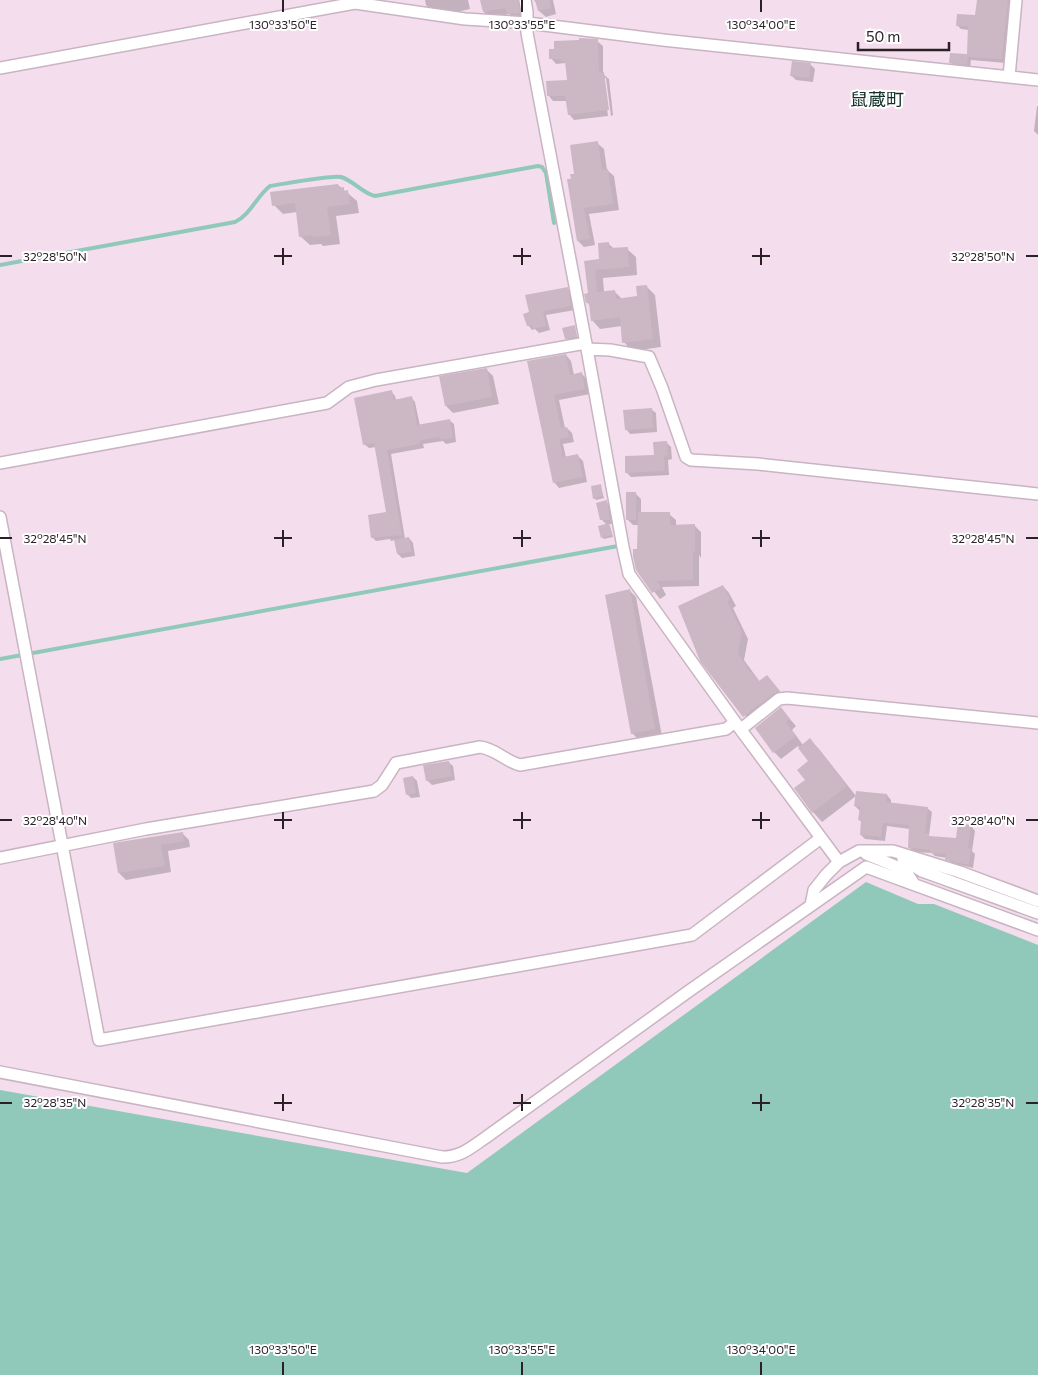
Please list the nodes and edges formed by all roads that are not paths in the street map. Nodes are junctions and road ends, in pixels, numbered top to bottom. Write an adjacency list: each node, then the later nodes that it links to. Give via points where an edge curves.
1 (525, 0): 3 (street)
2 (1016, 0): 5 (street)
3 (528, 23): 4 (street, via 465,19 356,3); 5 (street); 7 (street, via 527,33)
4 (0, 68)
5 (1009, 77): 6 (street)
6 (1038, 80)
7 (586, 346): 8 (street, via 376,380 349,387 327,404); 9 (street, via 649,357 686,457 691,460 758,464); 12 (street, via 629,574)
8 (0, 463)
9 (1038, 494)
10 (0, 517): 13 (street)
11 (1038, 723): 12 (street, via 786,698 779,699)
12 (738, 726): 13 (street, via 520,765 480,746 396,763 382,785 374,791 146,829); 14 (street)
13 (61, 847): 14 (street, via 99,1040 692,935); 17 (street)
14 (830, 850): 15 (street); 20 (street, via 826,875 814,890)
15 (859, 851): 16 (street); 18 (street, via 905,870)
16 (893, 851): 19 (street); 21 (street, via 922,871)
17 (0, 858)
18 (914, 884): 20 (street, via 866,867); 22 (street)
19 (1038, 901)
20 (811, 905): 23 (street, via 486,1138 450,1157)
21 (1038, 913)
22 (1038, 930)
23 (0, 1072)

